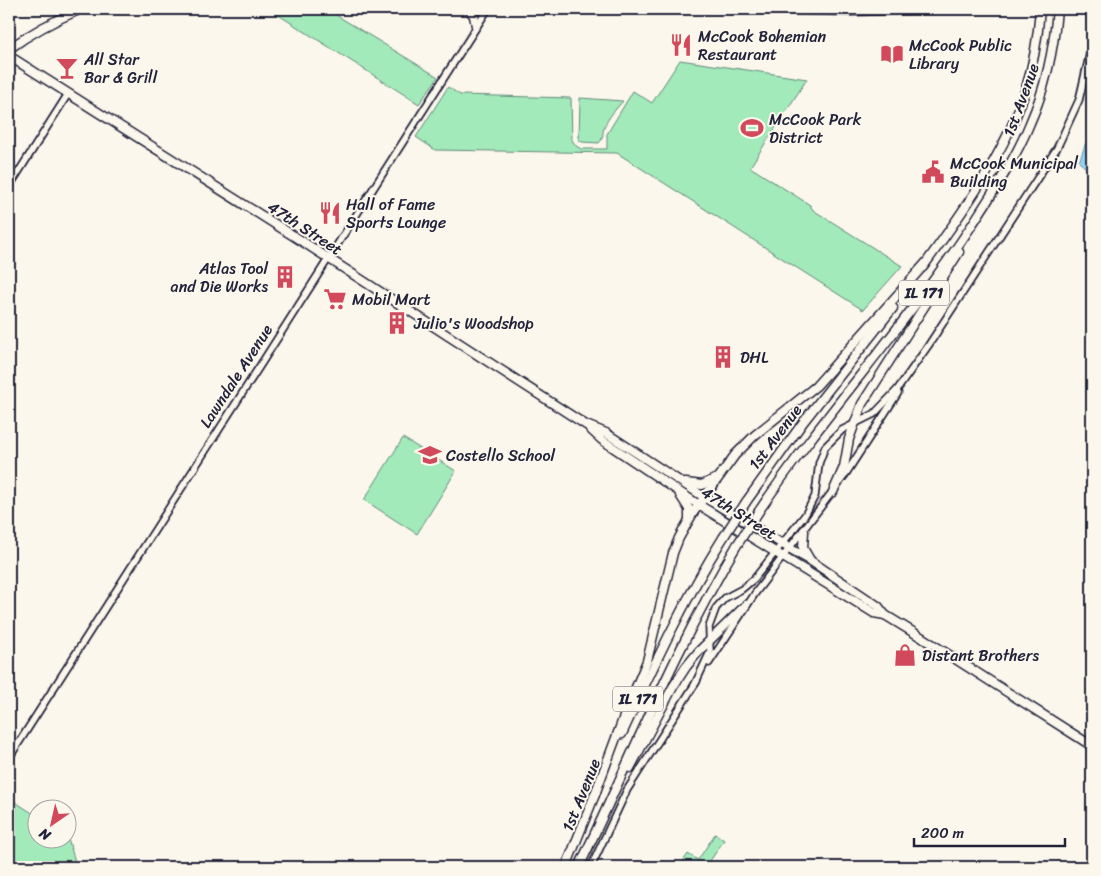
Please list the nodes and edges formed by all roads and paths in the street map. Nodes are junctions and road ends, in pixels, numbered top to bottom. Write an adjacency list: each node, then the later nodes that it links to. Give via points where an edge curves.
1 (81, 9): 10 (main road, via 29,34)
2 (469, 9): 8 (main road)
3 (488, 9): 8 (street, Lawndale Avenue)
4 (758, 9): 5 (main road)
5 (925, 9)
6 (1040, 9): 16 (main road, 1st Avenue / IL 171, via 1037,44 1024,96 1009,131 971,197)
7 (1057, 9): 14 (main road, 1st Avenue / IL 171, via 1044,85 1016,153)
8 (476, 26): 15 (street, Lawndale Avenue)
9 (1092, 44): 17 (street, via 1079,100 1057,148)
10 (9, 49)
11 (9, 56): 12 (main road, 47th Street)
12 (68, 94): 13 (street); 15 (main road, 47th Street)
13 (9, 188)
14 (994, 190): 19 (main road, via 963,246 870,391); 40 (main road, 1st Avenue / IL 171, bridge, via 942,270 806,444 759,511 713,586 672,664)
15 (327, 258): 18 (main road, 47th Street); 38 (street, Lawndale Avenue)
16 (925, 264): 20 (main road, via 816,386 746,443); 39 (main road, 1st Avenue / IL 171, bridge, via 804,421 723,538 667,638)
17 (914, 367): 19 (street, via 883,406); 23 (street)
18 (586, 424): 21 (main road, 47th Street, via 602,440); 22 (main road, 47th Street, via 606,433)
19 (854, 424): 23 (main road, via 844,467); 28 (street, via 836,434 825,448 819,463 815,496)
20 (719, 476): 22 (main road, via 702,485); 24 (main road)
21 (657, 477): 25 (main road, 47th Street); 26 (main road, via 682,497 689,509)
22 (676, 479): 24 (main road, 47th Street)
23 (833, 492): 27 (street)
24 (704, 497): 25 (main road); 28 (main road, 47th Street)
25 (699, 505): 26 (main road); 30 (main road, 47th Street)
26 (688, 521): 39 (main road, via 673,553 647,661)
27 (804, 531): 29 (street); 32 (main road, via 803,548)
28 (782, 543): 29 (main road, 47th Street); 30 (street)
29 (790, 548): 31 (street); 32 (main road, 47th Street)
30 (776, 551): 31 (main road, 47th Street); 35 (street, via 754,579 716,608 710,621)
31 (783, 557): 33 (street); 34 (main road, 47th Street, via 874,614)
32 (811, 561): 34 (main road, 47th Street, via 878,606)
33 (746, 605): 35 (main road); 36 (street)
34 (884, 615): 37 (main road, 47th Street)
35 (710, 639): 36 (street, via 708,658); 40 (main road, via 680,675)
36 (695, 684): 43 (street, via 627,790)
37 (1092, 746)
38 (9, 758)
39 (594, 797): 41 (main road, 1st Avenue / IL 171)
40 (602, 818): 42 (main road, 1st Avenue / IL 171)
41 (566, 867)
42 (579, 867)
43 (591, 867)

